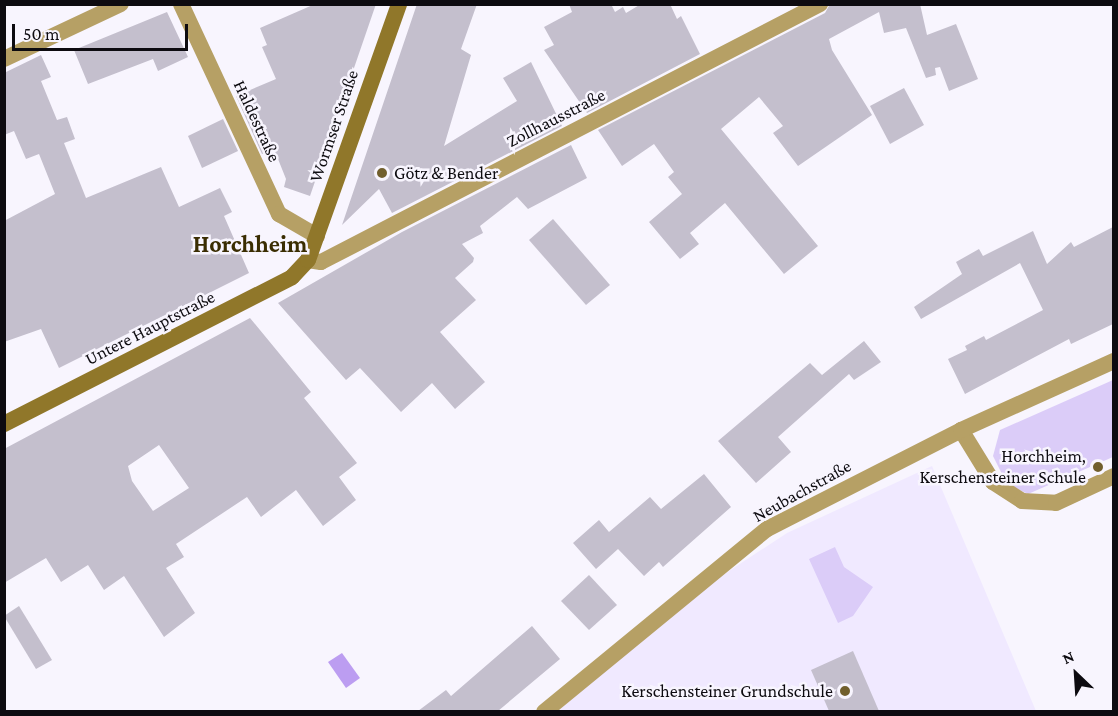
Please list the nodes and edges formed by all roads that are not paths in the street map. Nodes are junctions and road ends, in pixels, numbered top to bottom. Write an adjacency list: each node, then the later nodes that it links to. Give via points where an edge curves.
1 (121, 4): 5 (street)
2 (181, 4): 6 (street, Haldestraße, via 279,214)
3 (399, 4): 6 (main road, Wormser Straße)
4 (820, 4): 7 (street, Zollhausstraße, via 321,262)
5 (4, 59)
6 (317, 236): 7 (main road, Wormser Straße)
7 (308, 260): 9 (main road, Untere Hauptstraße, via 292,278)
8 (1113, 361): 10 (street, Neubachstraße)
9 (4, 424)
10 (961, 430): 11 (street, via 993,482 1022,501 1056,503); 12 (street, Neubachstraße, via 767,530)
11 (1113, 476)
12 (544, 711)

